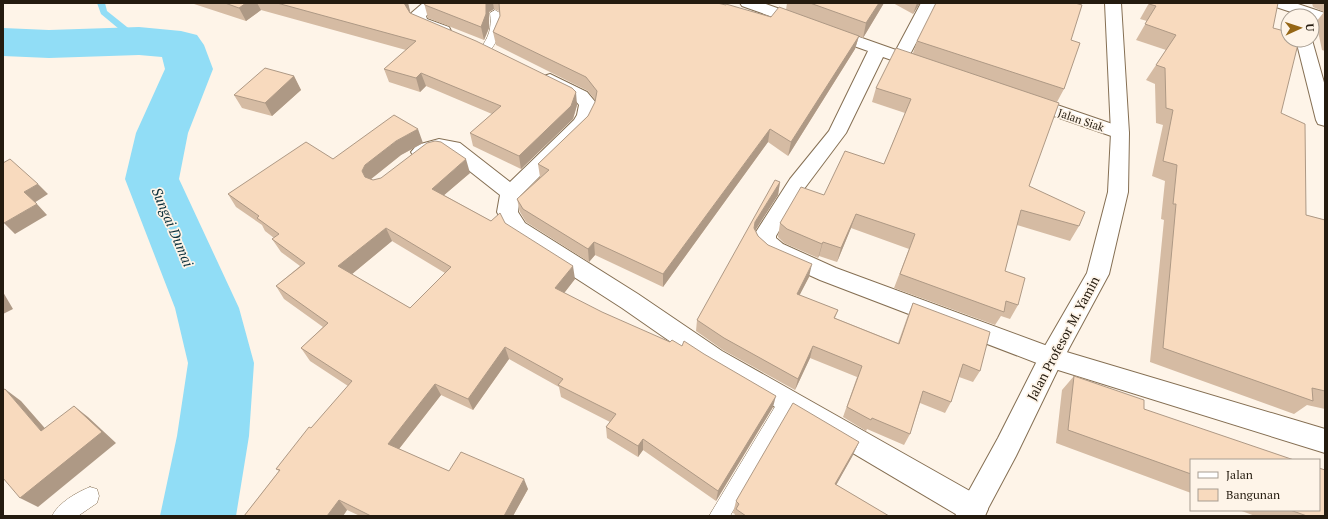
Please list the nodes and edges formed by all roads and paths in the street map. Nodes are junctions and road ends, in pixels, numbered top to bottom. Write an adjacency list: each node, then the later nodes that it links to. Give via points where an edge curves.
1 (748, 3): 8 (street)
2 (929, 3): 12 (street, via 908,60)
3 (1113, 3): 17 (street, Jalan Profesor M. Yamin)
4 (1279, 3): 7 (street)
5 (408, 4): 6 (street)
6 (429, 6): 11 (street, via 417,15 421,22)
7 (1293, 8)
8 (786, 9): 12 (street)
9 (495, 13): 11 (lane, via 498,25)
10 (1306, 48): 16 (street)
11 (486, 49): 13 (street)
12 (878, 49): 20 (street, via 837,132 824,152 796,184 765,235 765,241 774,250 828,274)
13 (507, 59)
14 (534, 72): 19 (street, via 581,96 588,104 586,115 581,124)
15 (1011, 95): 17 (street, Jalan Siak)
16 (1325, 120)
17 (1120, 133): 20 (street, Jalan Profesor M. Yamin, via 1118,192 1098,274)
18 (407, 163): 19 (street, via 424,150 439,146 452,148)
19 (511, 193): 21 (street, via 507,207 508,217 518,229 713,358)
20 (1051, 358): 22 (street); 24 (street, Jalan Profesor M. Yamin)
21 (788, 400): 24 (street); 26 (lane)
22 (1325, 441)
23 (90, 496): 25 (lane)
24 (972, 513)
25 (62, 516)
26 (719, 516)

